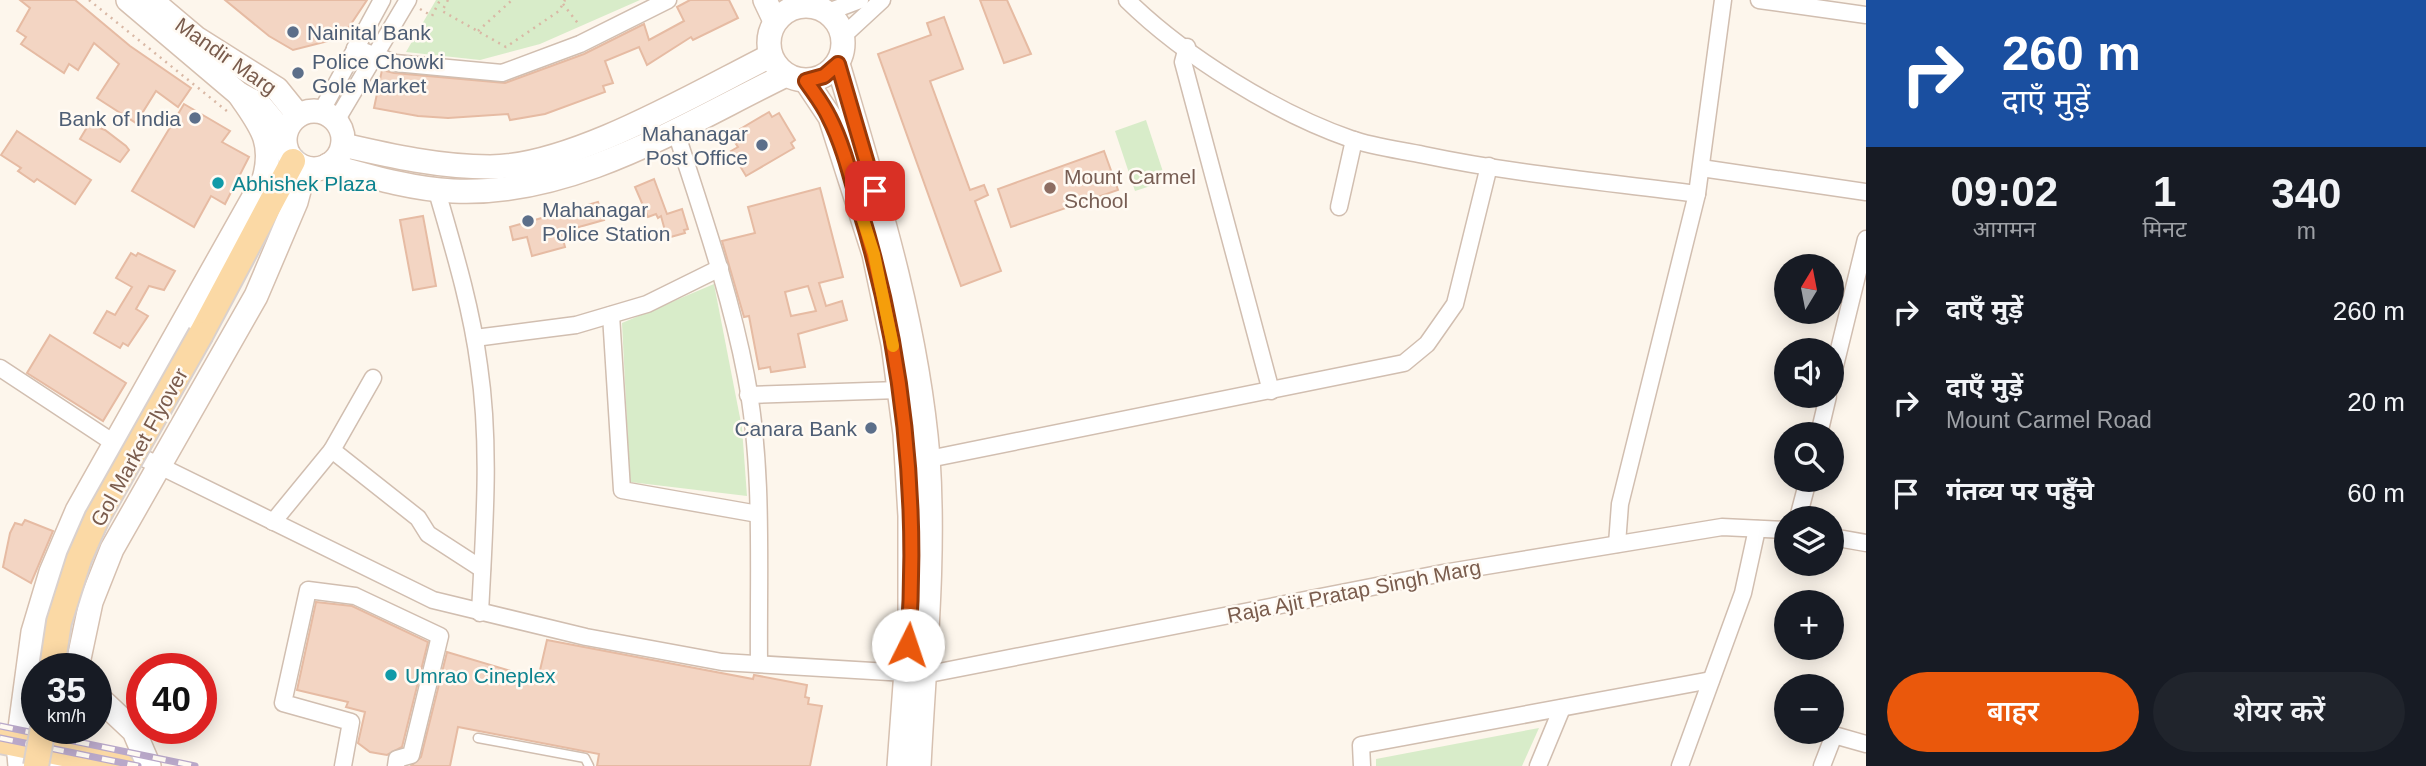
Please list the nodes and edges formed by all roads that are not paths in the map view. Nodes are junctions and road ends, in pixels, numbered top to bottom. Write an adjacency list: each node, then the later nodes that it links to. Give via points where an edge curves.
1 (128, 0): 22 (street)
2 (150, 0): 23 (street, Mandir Marg, via 196,38 277,89)
3 (382, 0): 17 (street)
4 (408, 0): 18 (street)
5 (668, 0): 18 (street, via 580,44 502,73 395,64)
6 (765, 0): 14 (street)
7 (860, 0): 12 (street)
8 (882, 0): 15 (street)
9 (1127, 0): 16 (street)
10 (1723, 0): 31 (street)
11 (1759, 0): 13 (street)
12 (818, 6): 14 (street, via 800,6); 15 (street, via 838,23)
13 (1866, 15)
14 (775, 21): 19 (street, via 768,37)
15 (843, 36): 20 (street)
16 (1187, 47): 27 (street, via 1293,116); 44 (street, via 1183,62)
17 (355, 48): 18 (street); 24 (street)
18 (376, 56): 24 (street)
19 (770, 56): 21 (street); 28 (street, via 558,156 492,167 406,160)
20 (838, 64): 21 (street, via 824,76); 48 (street, via 904,302)
21 (796, 78): 25 (street); 43 (street, via 830,117 874,254)
22 (234, 104): 26 (street, via 260,105); 46 (street, via 264,131 269,151 264,179)
23 (298, 115): 24 (street); 26 (street)
24 (329, 116): 28 (street)
25 (674, 129): 32 (street, via 568,176 501,188); 37 (street)
26 (285, 135): 29 (street, via 287,152)
27 (1354, 140): 30 (street); 35 (street)
28 (343, 145): 29 (street)
29 (309, 165): 32 (street); 49 (street, via 256,296); 61 (main road, Gol Market Flyover, bridge, via 281,184 97,518 79,558)
30 (1489, 166): 34 (street); 44 (street, via 1455,304 1427,344 1404,363)
31 (1701, 168): 33 (street); 34 (street)
32 (436, 188): 39 (street)
33 (1866, 192)
34 (1697, 194): 56 (street, via 1620,504)
35 (1339, 207)
36 (1866, 239): 40 (street)
37 (720, 268): 38 (street, via 647,304); 45 (street)
38 (611, 315): 39 (street, via 576,325); 50 (street, via 622,490)
39 (475, 338): 57 (street, via 485,482)
40 (1842, 338)
41 (0, 368): 46 (street, Raja Ajit Pratap Singh Marg)
42 (373, 378): 47 (street)
43 (899, 390): 45 (street); 48 (street)
44 (1271, 391): 48 (street)
45 (748, 396): 50 (street)
46 (117, 446): 49 (street, Raja Ajit Pratap Singh Marg); 71 (street, via 77,512 51,572 33,632)
47 (332, 450): 51 (street); 57 (street, via 418,518 428,534)
48 (917, 461): 64 (street, via 929,601)
49 (158, 467): 51 (street, Raja Ajit Pratap Singh Marg); 62 (street, via 112,549 91,602)
50 (758, 514): 63 (street)
51 (273, 522): 58 (street, Raja Ajit Pratap Singh Marg)
52 (1757, 529): 53 (street, Raja Ajit Pratap Singh Marg); 56 (street, Raja Ajit Pratap Singh Marg, via 1722,527); 65 (street, via 1743,593)
53 (1774, 530)
54 (1844, 539): 55 (street)
55 (1866, 543)
56 (1617, 544): 64 (street, Raja Ajit Pratap Singh Marg)
57 (482, 569): 59 (street)
58 (433, 600): 59 (street, Raja Ajit Pratap Singh Marg); 60 (street)
59 (481, 612): 63 (street, Raja Ajit Pratap Singh Marg, via 586,637 722,662)
60 (422, 628): 76 (street, via 355,596 308,590 283,703 351,722); 77 (street, via 440,636 411,755 397,759)
61 (54, 653)
62 (83, 653)
63 (759, 664): 64 (street, Raja Ajit Pratap Singh Marg)
64 (915, 674): 79 (street); 80 (street)
65 (1711, 680): 66 (street); 83 (street)
66 (1562, 708): 81 (street, via 1361,746); 82 (street)
67 (112, 710): 75 (street, via 134,731)
68 (478, 738): 78 (lane, via 585,758)
69 (40, 744): 73 (main road, bridge)
70 (1866, 744): 84 (street, via 1834,735)
71 (13, 750): 72 (main road)
72 (61, 760): 74 (main road)
73 (36, 766)
74 (121, 766)
75 (149, 766)
76 (343, 766)
77 (396, 766)
78 (589, 766)
79 (899, 766)
80 (919, 766)
81 (1362, 766)
82 (1538, 766)
83 (1680, 766)
84 (1822, 766)

